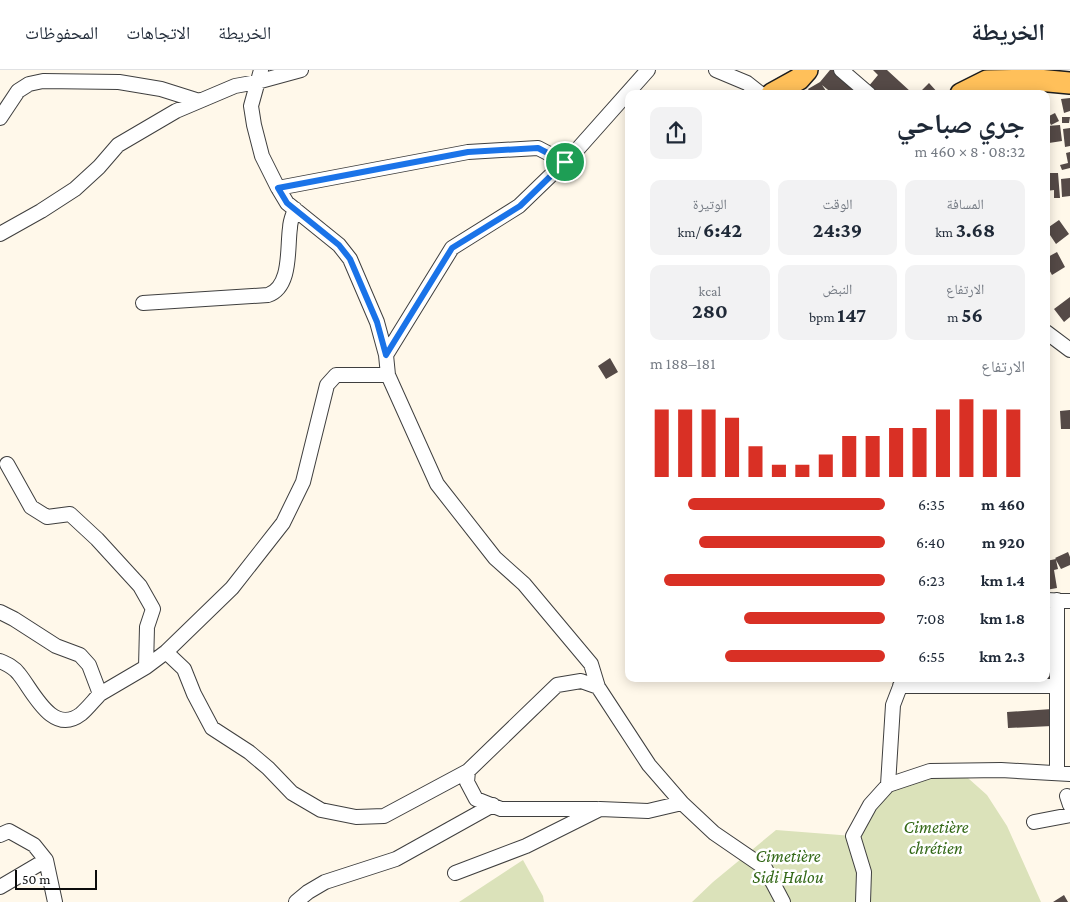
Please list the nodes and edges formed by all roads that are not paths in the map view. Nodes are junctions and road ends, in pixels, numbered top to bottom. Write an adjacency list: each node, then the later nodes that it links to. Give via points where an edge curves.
1 (301, 70): 6 (street)
2 (648, 70): 8 (street)
3 (716, 70): 9 (street)
4 (841, 70): 11 (street)
5 (800, 73): 10 (main road)
6 (259, 76): 14 (street); 17 (street, via 251,106 254,125 262,156)
7 (1070, 83): 12 (main road, via 987,81)
8 (630, 90)
9 (756, 90)
10 (777, 90)
11 (864, 90)
12 (969, 90)
13 (625, 95): 16 (street)
14 (199, 101): 15 (street, via 162,89 119,82 43,81 18,91); 19 (street, via 118,144 75,188)
15 (0, 118)
16 (565, 162): 17 (street, via 538,148 468,152); 23 (street, via 520,206 452,248)
17 (278, 188): 18 (street)
18 (295, 209): 20 (street, via 289,229 289,253 283,279 274,293); 23 (street, via 339,245 350,259 377,322)
19 (0, 234)
20 (143, 303)
21 (1050, 335): 22 (street)
22 (1070, 350)
23 (386, 355): 24 (street)
24 (388, 375): 28 (street, via 336,375 327,385 303,482 283,523 232,588); 34 (street, via 437,484 495,558 524,584 591,664)
25 (7, 464): 31 (street, via 31,507 48,517 70,514 97,538 140,586 153,609 147,627)
26 (1058, 600): 30 (street)
27 (0, 612): 35 (street, via 56,646 80,655 89,665)
28 (166, 652): 31 (street); 37 (street, via 184,669 212,728 249,752 292,792 320,810 356,818 384,816)
29 (0, 661): 35 (street, via 18,673 48,713 62,719 81,714)
30 (1064, 666): 33 (street)
31 (146, 667): 35 (street)
32 (902, 682): 33 (street); 39 (street, via 893,704)
33 (1057, 686): 36 (street)
34 (598, 687): 37 (street, via 582,681 556,685); 40 (street, via 649,765)
35 (100, 694)
36 (1064, 724): 38 (street)
37 (468, 771): 41 (street, via 467,782 476,799)
38 (1063, 773): 39 (street, via 930,771)
39 (888, 786): 52 (street, via 870,805 853,836 864,872)
40 (682, 803): 42 (street, via 648,811); 51 (street, via 714,833 765,868)
41 (493, 805): 42 (street, via 501,808); 50 (street, via 396,859 325,882)
42 (600, 809): 47 (street, via 526,846)
43 (1070, 815): 44 (street)
44 (1034, 822)
45 (0, 835): 46 (street, via 9,831 34,844)
46 (46, 860): 48 (street); 49 (street)
47 (455, 872)
48 (0, 887)
49 (55, 902)
50 (296, 902)
51 (783, 902)
52 (863, 902)

